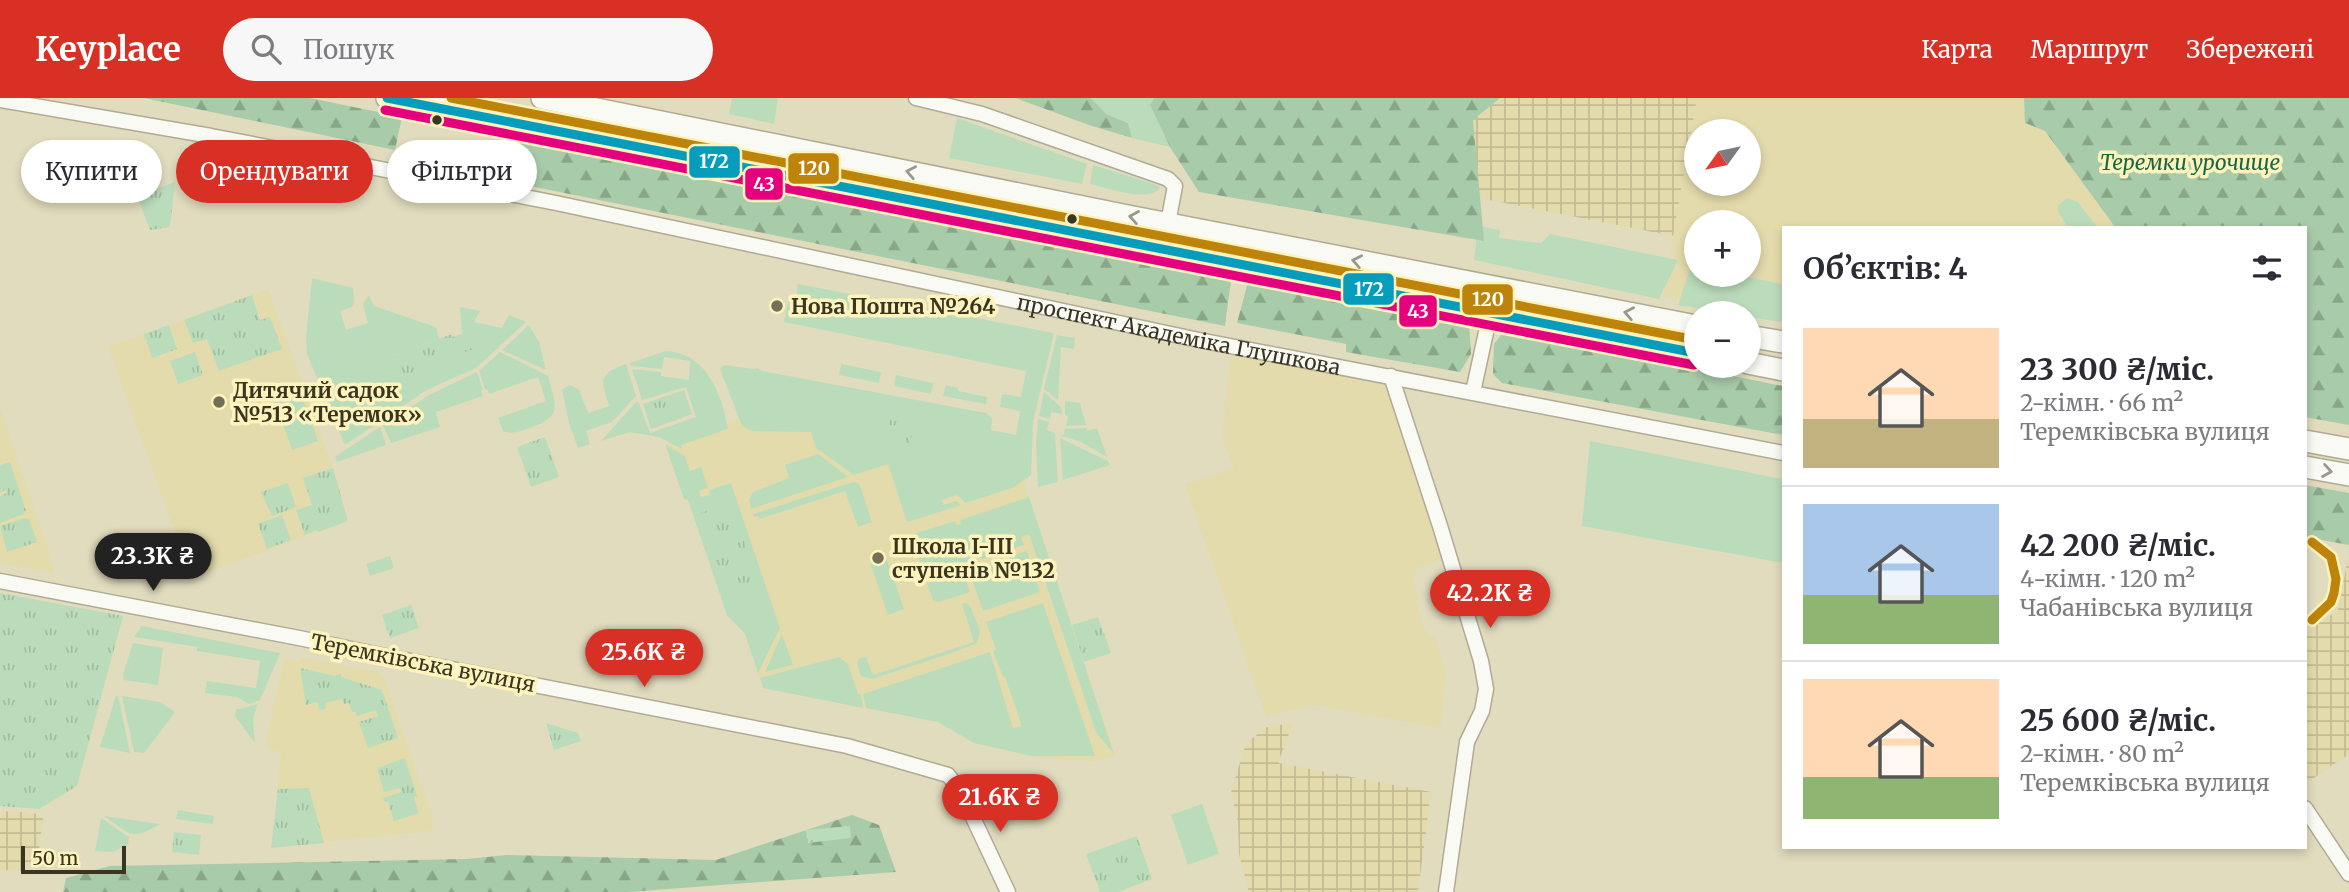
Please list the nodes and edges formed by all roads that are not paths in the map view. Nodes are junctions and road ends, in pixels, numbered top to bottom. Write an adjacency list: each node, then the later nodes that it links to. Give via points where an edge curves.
1 (387, 98): 6 (highway)
2 (542, 98): 5 (highway, one-way to 2)
3 (916, 98): 5 (street, via 982,114 1168,179 1175,186)
4 (6, 100): 13 (street, проспект Академіка Глушкова, via 556,203 1103,320)
5 (1168, 223): 7 (highway, one-way to 5)
6 (1490, 314): 10 (highway); 14 (street)
7 (1684, 324)
8 (1761, 338): 9 (highway)
9 (1782, 342)
10 (1684, 351)
11 (1761, 366): 12 (highway)
12 (1782, 370)
13 (1391, 376): 14 (street, проспект Академіка Глушкова); 24 (street, via 1486,689 1482,711 1467,742)
14 (1473, 391): 17 (street, проспект Академіка Глушкова)
15 (2307, 442): 16 (highway)
16 (2349, 449)
17 (1782, 453)
18 (2307, 467): 19 (highway, one-way to 19)
19 (2349, 475)
20 (0, 581): 23 (street, Теремківська вулиця, via 847,746 948,775 960,790)
21 (2307, 811): 22 (street)
22 (2349, 874)
23 (1008, 892)
24 (1446, 892)

